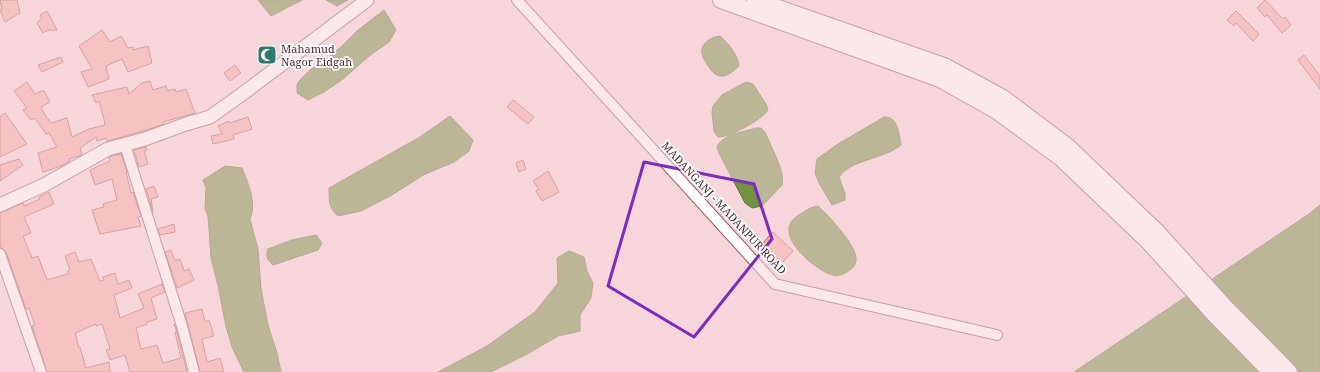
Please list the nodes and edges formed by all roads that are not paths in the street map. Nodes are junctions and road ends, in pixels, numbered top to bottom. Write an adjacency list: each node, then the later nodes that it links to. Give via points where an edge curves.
1 (367, 0): 5 (street, via 210,117)
2 (517, 0): 8 (street, MADANGANJ - MADANPUR ROAD, via 775,284)
3 (721, 0): 11 (main road, via 940,79 998,111 1061,158 1149,242)
4 (755, 0): 12 (main road, via 944,66 1003,98 1068,146 1157,232 1224,306)
5 (125, 145): 6 (street, via 108,149 44,185); 10 (street, via 180,319)
6 (0, 205)
7 (0, 254): 9 (street)
8 (997, 335)
9 (41, 372)
10 (194, 372)
11 (1271, 372)
12 (1289, 372)

